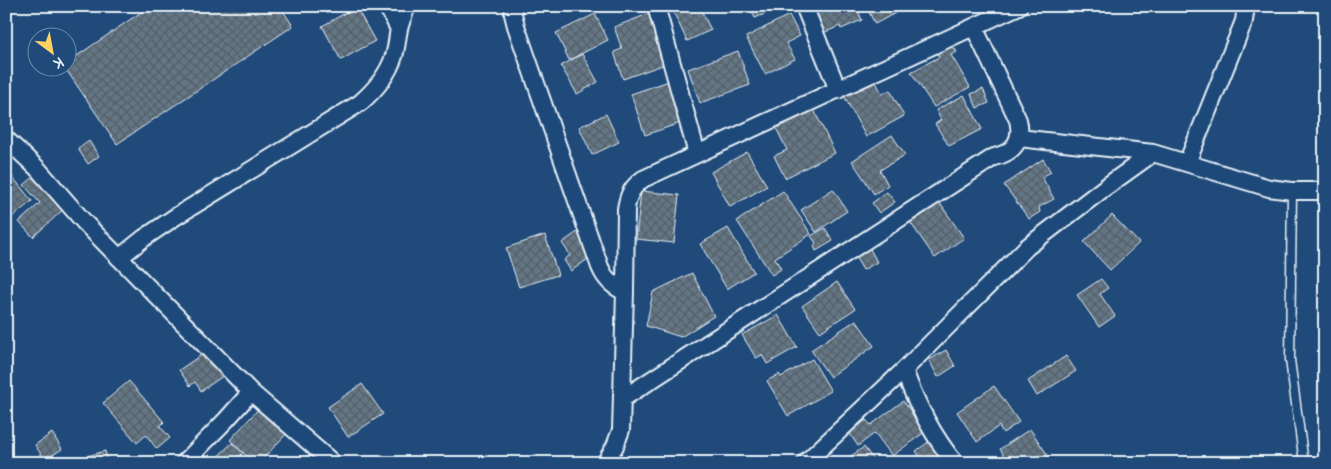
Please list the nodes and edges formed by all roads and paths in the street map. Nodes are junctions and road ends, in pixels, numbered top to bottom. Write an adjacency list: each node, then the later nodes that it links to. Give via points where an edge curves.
1 (386, 6): 9 (street)
2 (407, 6): 9 (street)
3 (513, 6): 19 (street, via 516,26 600,266 606,279)
4 (656, 6): 14 (street)
5 (804, 6): 10 (street)
6 (1019, 6): 8 (street)
7 (1246, 6): 15 (street, via 1244,20)
8 (974, 27): 10 (street); 11 (street, via 1018,120)
9 (399, 29): 18 (street, via 389,69 360,103 175,217)
10 (838, 90): 14 (street)
11 (1019, 138): 13 (street); 22 (street, via 1010,152 994,158)
12 (6, 139): 18 (street, via 37,168)
13 (1153, 153): 15 (street); 20 (street, via 1027,247)
14 (697, 154): 19 (street, via 643,179 631,191 626,209)
15 (1186, 163): 16 (street, via 1269,188)
16 (1292, 191): 17 (street); 28 (lane, via 1290,360)
17 (1325, 191)
18 (119, 258): 21 (street)
19 (625, 292): 22 (street)
20 (904, 370): 26 (street); 27 (street, via 928,423)
21 (251, 392): 23 (street); 24 (street)
22 (622, 399): 25 (street, via 621,430)
23 (184, 463)
24 (333, 463)
25 (605, 463)
26 (805, 463)
27 (955, 463)
28 (1304, 463)

